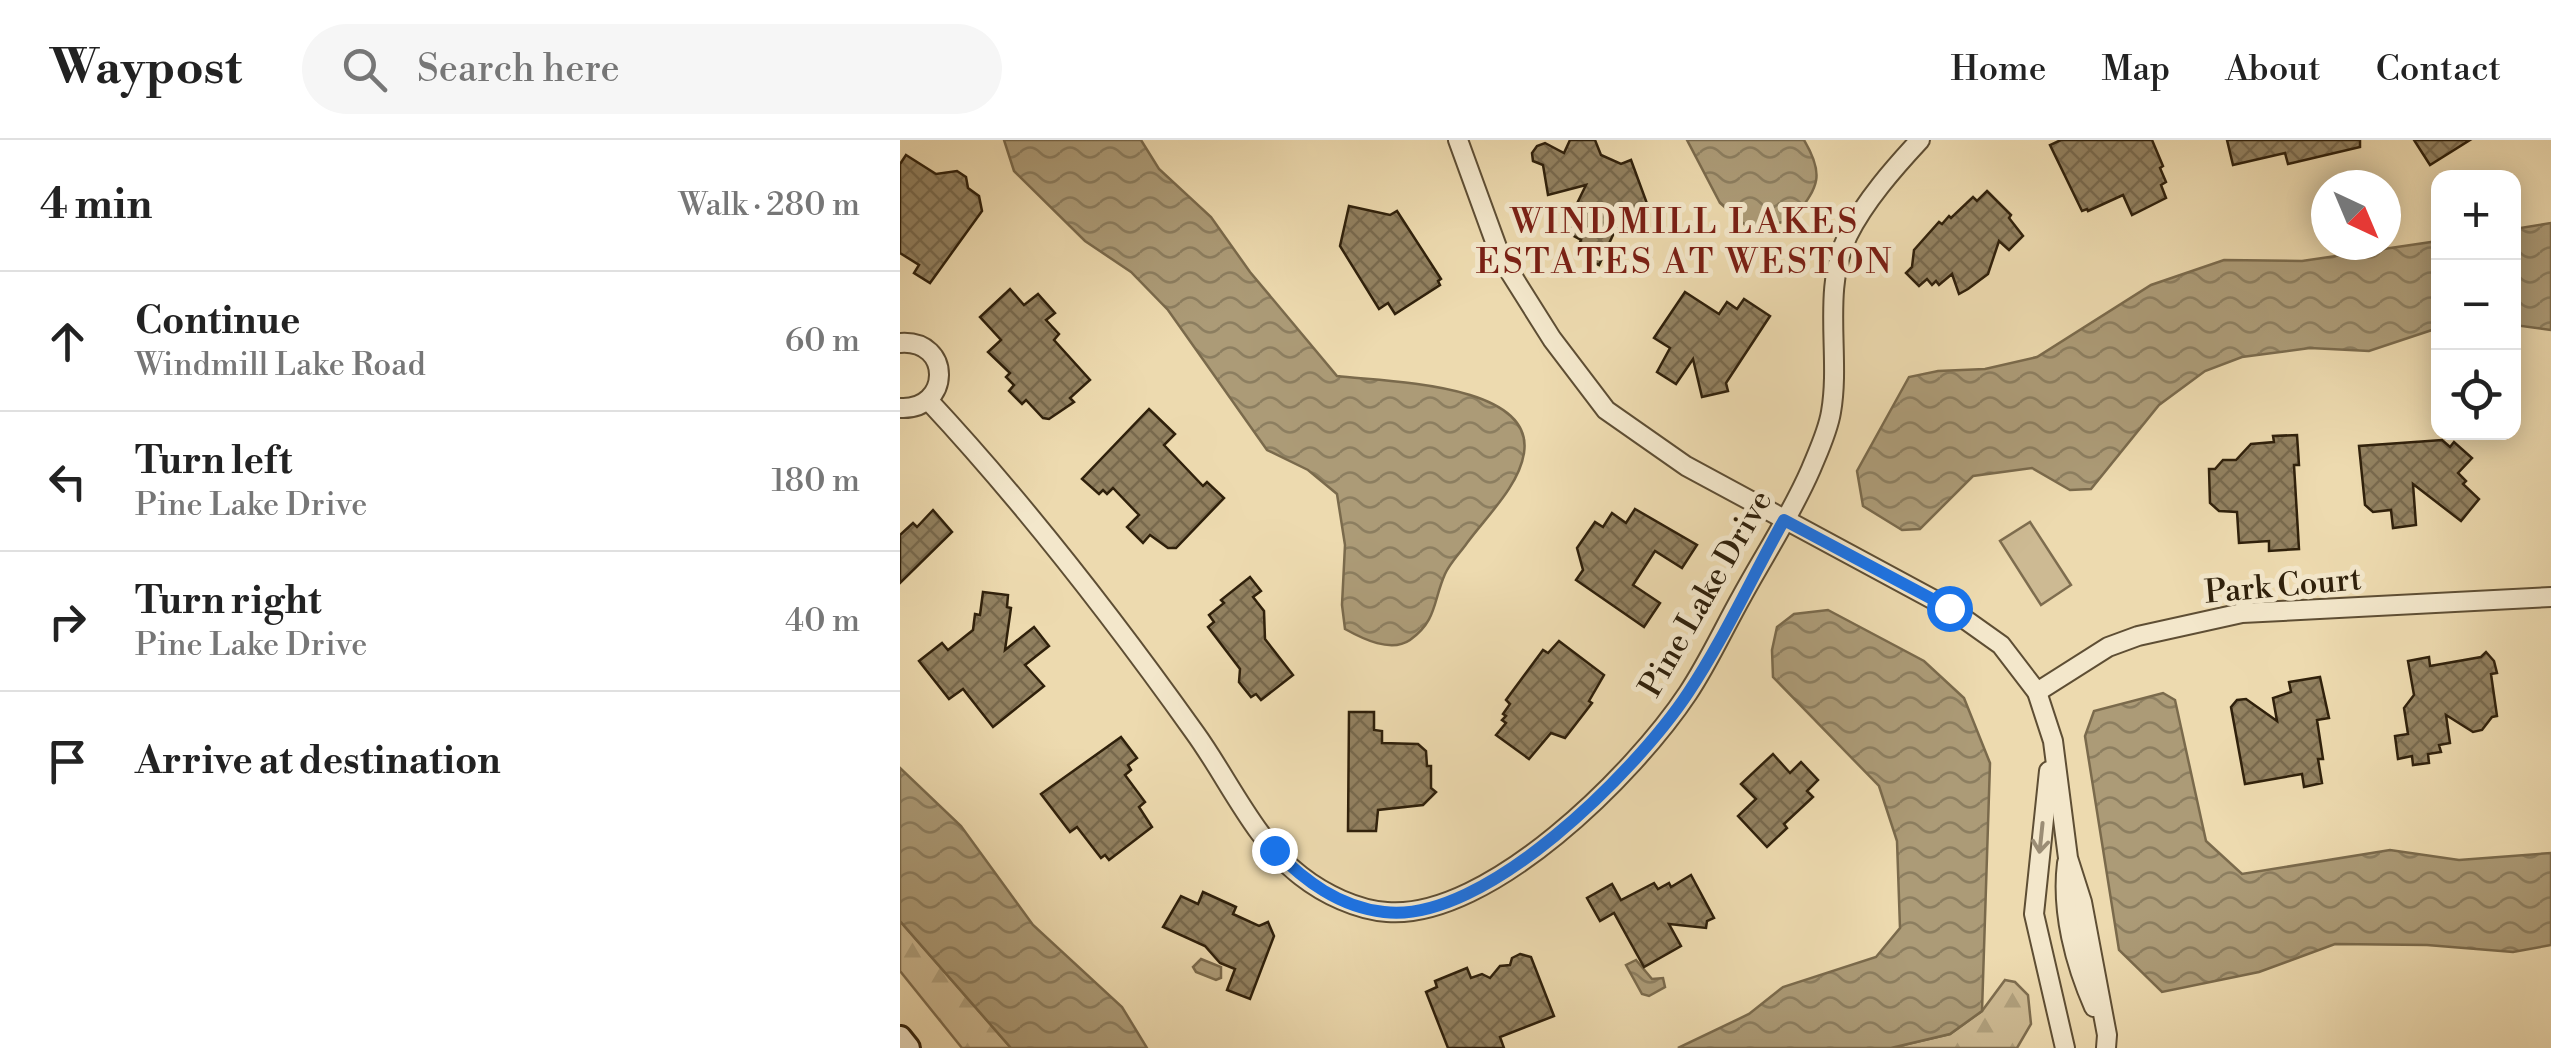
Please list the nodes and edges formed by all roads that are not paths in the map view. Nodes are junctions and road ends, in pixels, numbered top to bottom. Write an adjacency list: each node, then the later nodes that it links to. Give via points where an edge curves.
1 (1458, 140): 6 (street, via 1501,258 1606,410 1686,466)
2 (1920, 140): 6 (street, Pine Lake Drive, via 1847,236 1833,301 1831,414)
3 (900, 343): 4 (street, via 923,346 937,362 939,382)
4 (928, 400): 5 (street); 6 (street, Pine Lake Drive, via 998,475 1083,585 1274,850 1326,894 1385,912 1470,892 1546,844 1612,783 1688,694)
5 (900, 408)
6 (1784, 520): 8 (street, via 1949,608 2000,645)
7 (2551, 598): 8 (street, Park Court, via 2242,613 2138,636)
8 (2037, 692): 9 (street)
9 (2052, 741): 11 (street); 13 (street, one-way to 13, via 2034,914)
10 (900, 1038): 12 (main road)
11 (2106, 1042)
12 (908, 1048)
13 (2065, 1048)

